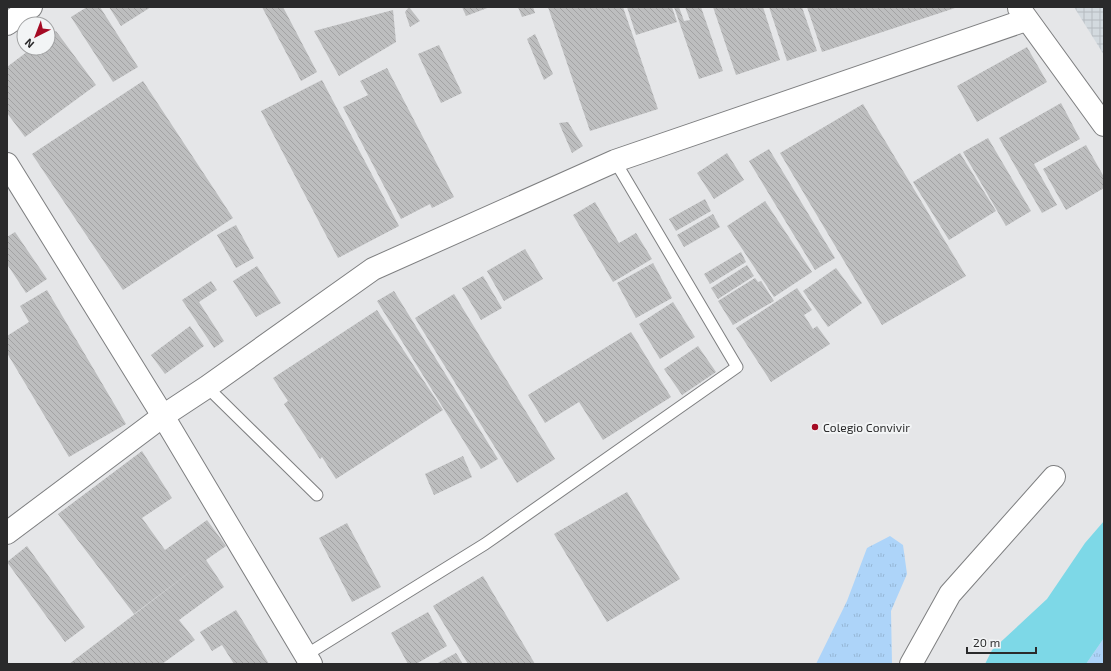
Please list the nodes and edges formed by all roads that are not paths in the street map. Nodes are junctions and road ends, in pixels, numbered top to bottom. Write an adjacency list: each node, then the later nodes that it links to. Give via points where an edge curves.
1 (31, 7): 3 (street)
2 (1022, 13): 4 (street); 5 (street)
3 (7, 24)
4 (1104, 125)
5 (615, 161): 7 (street, via 373,269); 12 (lane, via 737,367 485,544)
6 (7, 164): 8 (street)
7 (207, 387): 8 (street); 10 (lane)
8 (163, 416): 11 (street); 12 (street)
9 (1054, 477): 13 (street, via 950,594)
10 (317, 495)
11 (7, 533)
12 (309, 660)
13 (911, 664)

